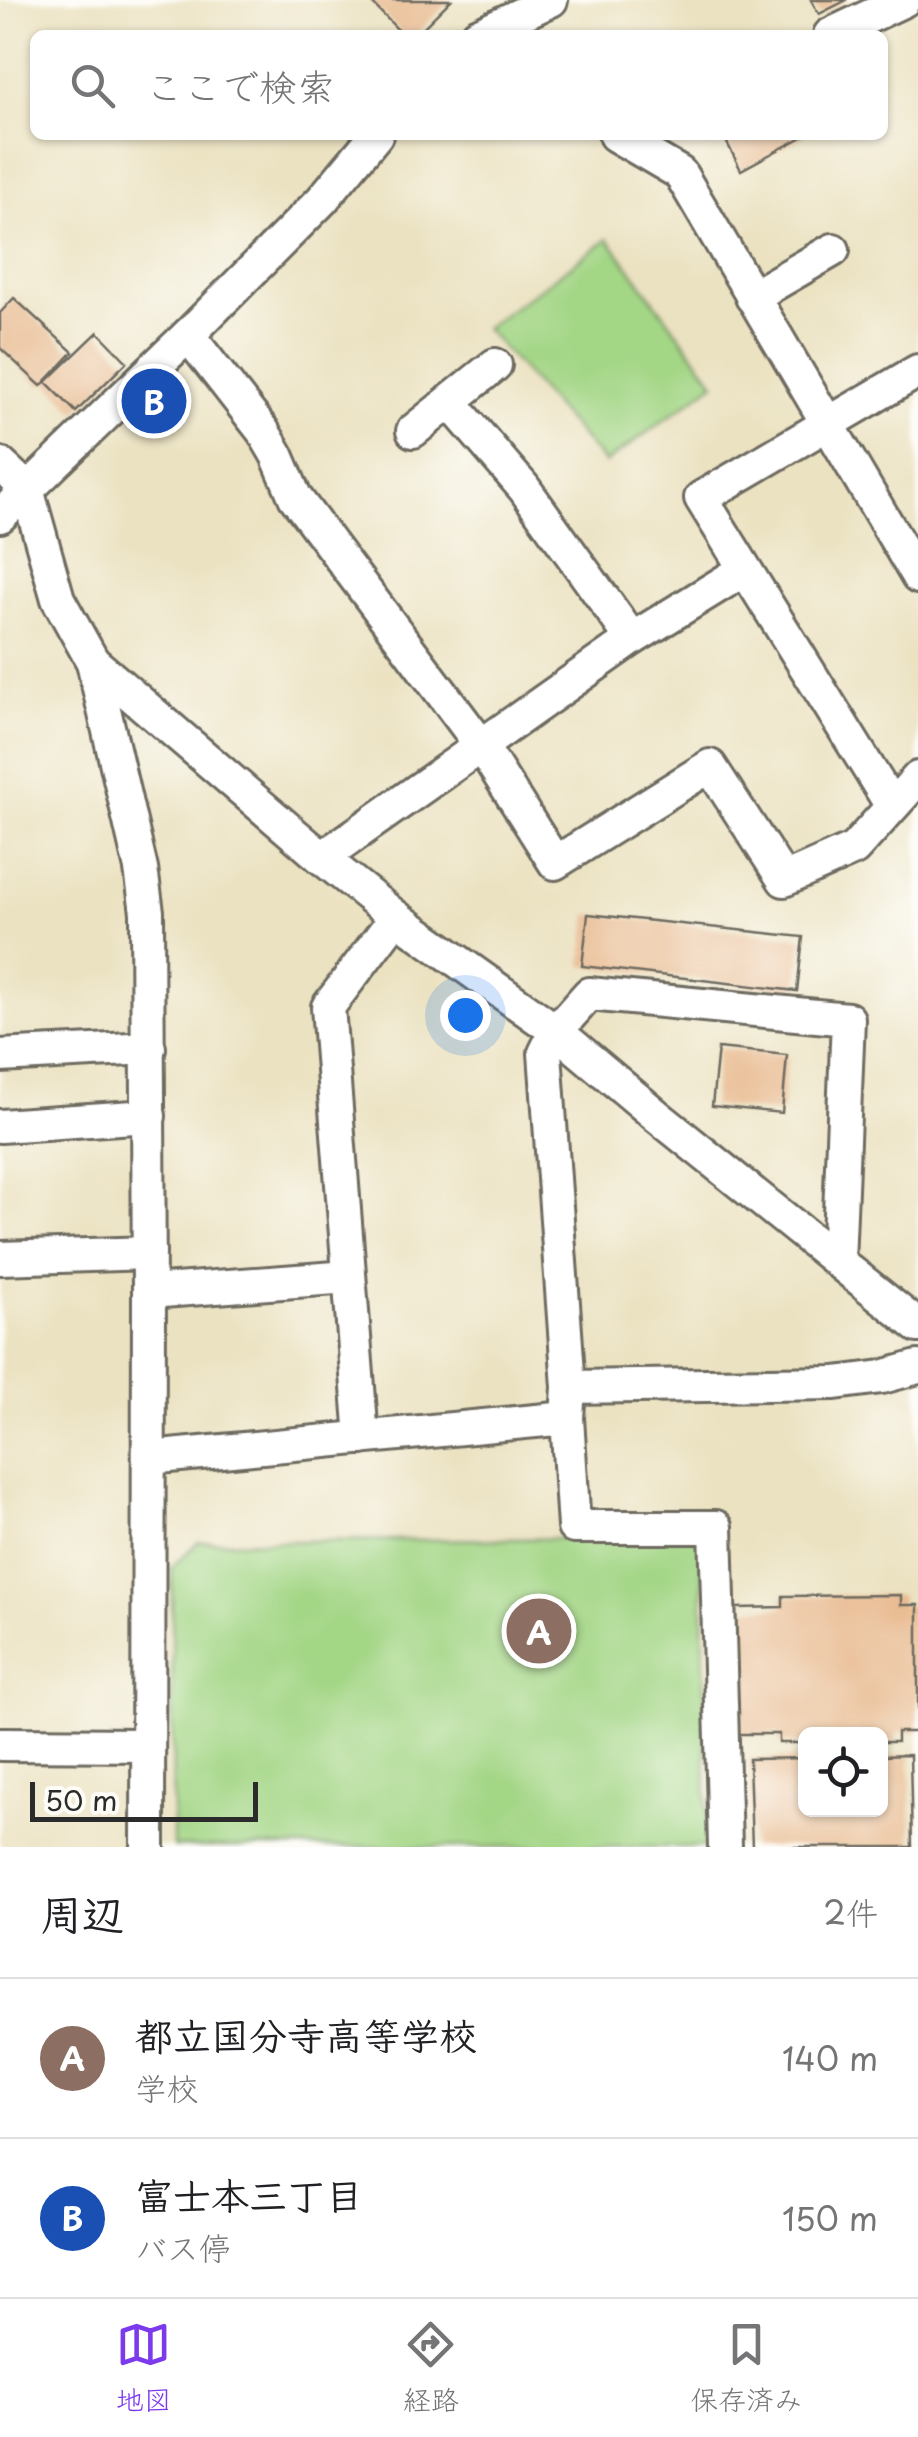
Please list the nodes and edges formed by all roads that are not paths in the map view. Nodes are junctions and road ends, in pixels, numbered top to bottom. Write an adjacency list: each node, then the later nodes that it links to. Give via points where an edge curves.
1 (551, 0): 3 (street)
2 (904, 0): 4 (street)
3 (521, 26)
4 (841, 30)
5 (372, 140): 9 (street)
6 (623, 140): 8 (street, via 680,173)
7 (832, 250): 8 (street)
8 (752, 297): 13 (street)
9 (188, 335): 16 (street); 22 (street, via 263,430 294,497)
10 (495, 364): 12 (street)
11 (918, 371): 13 (street)
12 (450, 402): 14 (street); 20 (street, via 524,488)
13 (828, 424): 18 (street, via 701,498); 19 (street)
14 (413, 431)
15 (0, 464): 16 (street)
16 (27, 489): 17 (street); 21 (street, via 58,599)
17 (0, 516)
18 (744, 570): 20 (street); 24 (street)
19 (918, 577)
20 (632, 639): 22 (street)
21 (93, 662): 25 (street); 28 (street, via 141,869)
22 (480, 744): 24 (street, via 555,863 710,766 784,880 854,848); 25 (street)
23 (918, 778): 24 (street)
24 (892, 806)
25 (322, 858): 26 (street)
26 (396, 917): 27 (street); 35 (street, via 328,1006)
27 (556, 1032): 34 (street); 34 (street, via 589,994 848,1018); 39 (street, via 544,1053)
28 (149, 1048): 29 (street); 30 (street)
29 (0, 1056)
30 (149, 1116): 31 (street); 32 (street)
31 (0, 1126)
32 (149, 1253): 33 (street); 36 (street)
33 (0, 1258)
34 (838, 1262): 37 (street)
35 (349, 1277): 36 (street); 40 (street)
36 (149, 1292): 41 (street)
37 (918, 1326)
38 (918, 1367): 39 (street, via 835,1383)
39 (568, 1402): 40 (street); 45 (street, via 574,1527 716,1527)
40 (362, 1438): 41 (street)
41 (149, 1458): 43 (street)
42 (0, 1744): 43 (street)
43 (148, 1745): 44 (street)
44 (148, 1847)
45 (725, 1847)

